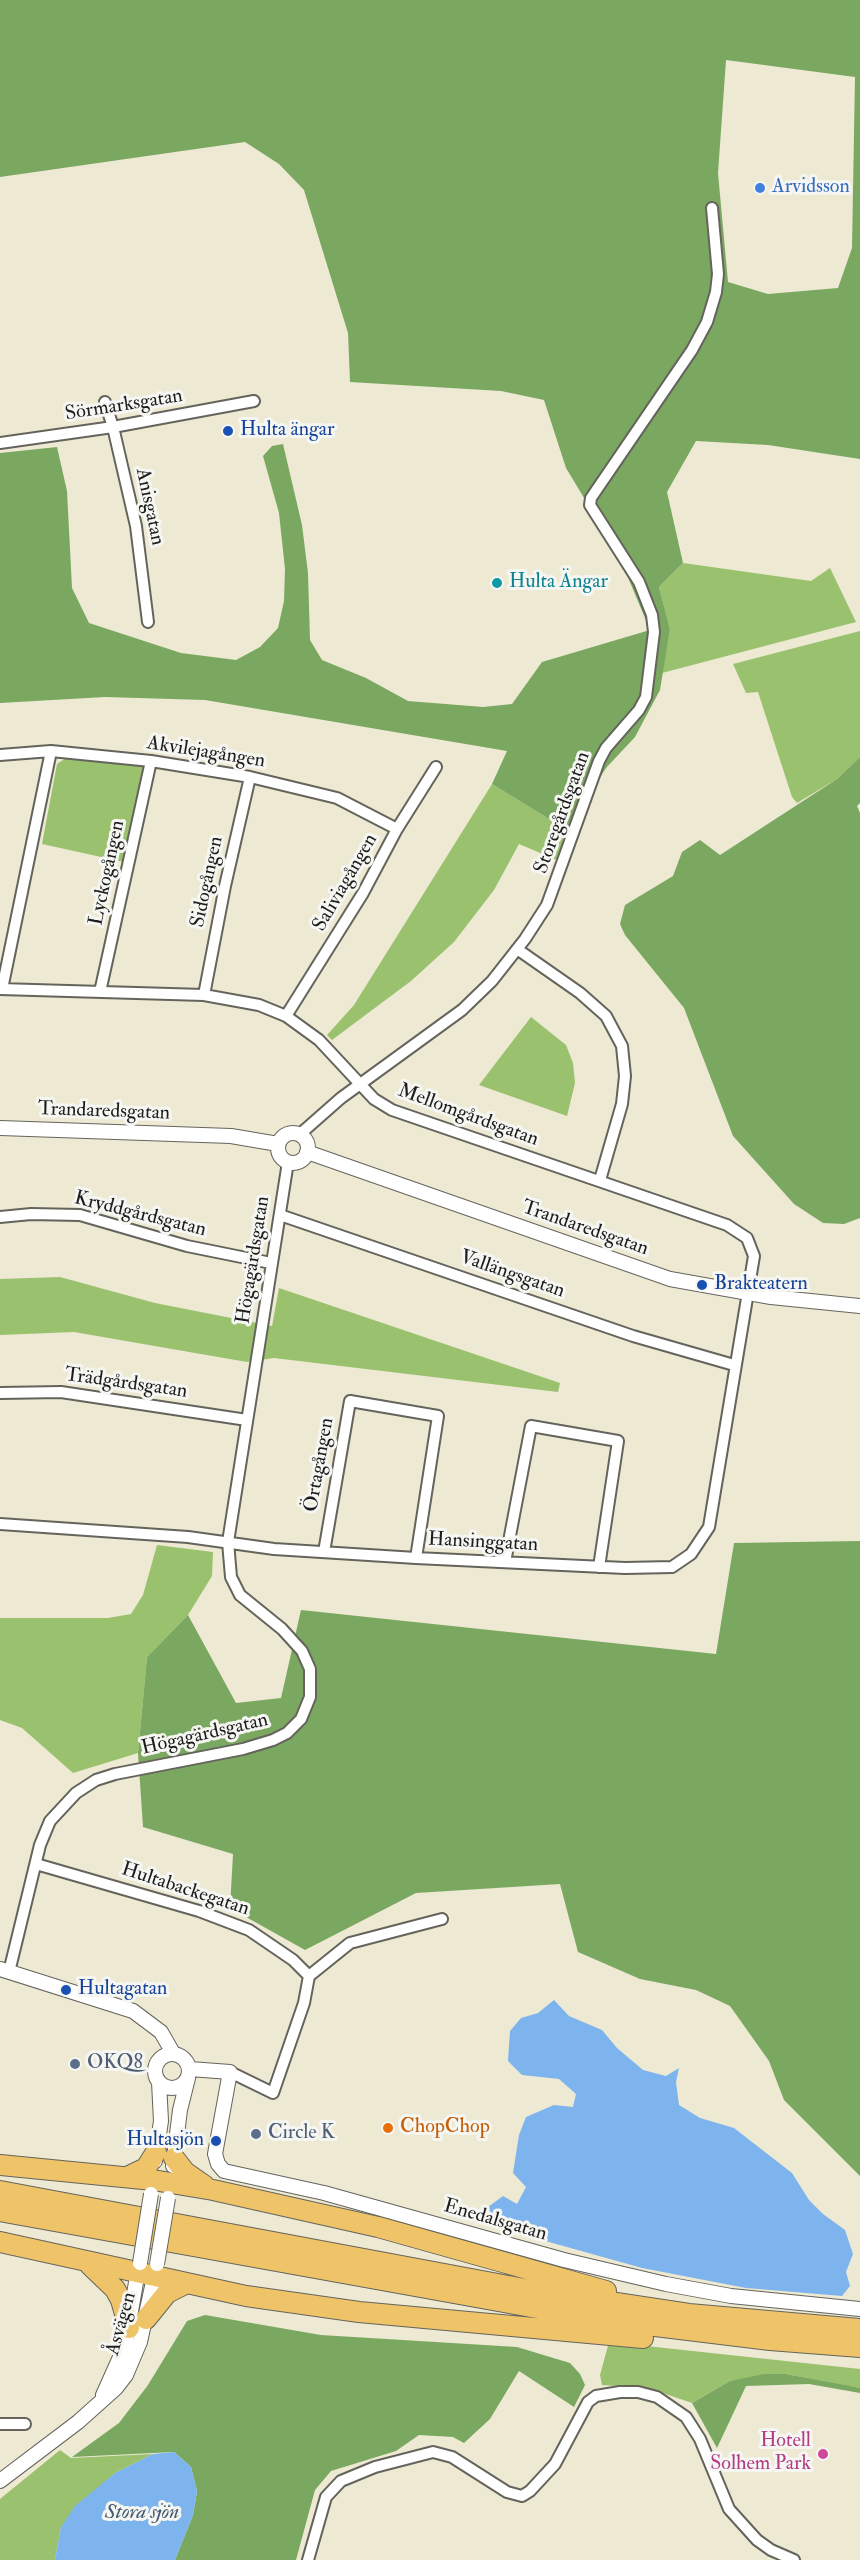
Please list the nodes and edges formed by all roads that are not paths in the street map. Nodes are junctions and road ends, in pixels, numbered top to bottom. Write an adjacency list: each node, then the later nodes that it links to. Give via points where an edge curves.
1 (712, 208): 13 (street, Storegårdsgatan, via 718,274 706,322 692,350 591,498 590,505 639,582 652,615 646,697 599,761 547,905)
2 (254, 401): 4 (street, Sörmarksgatan)
3 (105, 402): 4 (street, Anisgatan)
4 (113, 427): 5 (street, Sörmarksgatan); 6 (street, Anisgatan, via 136,526)
5 (0, 442)
6 (148, 622)
7 (51, 751): 8 (street, Akvilejagången); 9 (street, Akvilejagången); 14 (street)
8 (0, 754)
9 (151, 761): 11 (street, Akvilejagången); 15 (street, Lyckogången)
10 (436, 767): 12 (street, Saliviagången)
11 (250, 777): 12 (street, Akvilejagången, via 337,798); 16 (street, Sidogången)
12 (397, 829): 17 (street, Saliviagången, via 363,893)
13 (517, 949): 18 (street, Storegårdsgatan, via 462,1010); 24 (street, via 606,1016 622,1046 621,1104)
14 (1, 989): 15 (street, Mellomgårdsgatan)
15 (100, 992): 16 (street, Mellomgårdsgatan)
16 (204, 995): 17 (street, Mellomgårdsgatan, via 259,1005)
17 (286, 1016): 18 (street, Mellomgårdsgatan, via 319,1040)
18 (360, 1084): 20 (street, Storegårdsgatan); 24 (street, Mellomgårdsgatan, via 392,1110)
19 (0, 1128): 21 (street, Trandaredsgatan, via 222,1136)
20 (299, 1135): 21 (street, via 287,1134); 22 (street, via 306,1142)
21 (278, 1144): 23 (street, via 279,1155)
22 (307, 1152): 23 (street, via 300,1161); 28 (street, Trandaredsgatan, via 649,1272)
23 (288, 1162): 25 (street, Högagärdsgatan)
24 (600, 1180): 28 (street, Mellomgårdsgatan, via 739,1231 747,1238 754,1256)
25 (280, 1215): 27 (street, Högagärdsgatan); 30 (street, Vallängsgatan, via 633,1336)
26 (0, 1217): 27 (street, Kryddgårdsgatan, via 80,1215 187,1246)
27 (271, 1263): 32 (street, Högagärdsgatan)
28 (748, 1294): 29 (street, Trandaredsgatan); 30 (street, Hansinggatan)
29 (860, 1306)
30 (734, 1365): 38 (street, Hansinggatan, via 710,1527 698,1546 672,1568)
31 (0, 1393): 32 (street, Trädgårdsgatan, via 61,1392)
32 (247, 1420): 34 (street, Högagärdsgatan)
33 (0, 1524): 34 (street, Hansinggatan)
34 (228, 1542): 35 (street, Hansinggatan); 39 (street, Högagärdsgatan, via 231,1577 240,1595 282,1629 302,1651 310,1670 310,1697 301,1719 287,1733 243,1749 96,1780 58,1809 40,1845)
35 (324, 1552): 36 (street, Hansinggatan); 36 (street, Örtagången, via 350,1401 438,1416)
36 (416, 1558): 37 (street, Hansinggatan)
37 (505, 1562): 38 (street, Hansinggatan); 38 (street, via 531,1426 618,1442)
38 (599, 1567)
39 (36, 1863): 41 (street, Högagärdsgatan); 42 (street, Hultabackegatan, via 199,1911 249,1930)
40 (442, 1918): 42 (street, via 350,1943)
41 (4, 1971): 43 (street, via 133,2011 161,2032)
42 (309, 1976): 44 (street, via 304,2003 273,2093)
43 (173, 2054): 45 (street, via 184,2057); 46 (street, via 162,2057 156,2066)
44 (230, 2072): 45 (street); 58 (street, Enedalsgatan, via 214,2154 224,2171 324,2193 564,2260 666,2284 731,2296)
45 (189, 2073): 46 (street, via 175,2088); 47 (street)
46 (159, 2082): 47 (street)
47 (165, 2155): 49 (highway); 50 (street); 51 (highway)
48 (0, 2165): 49 (highway)
49 (127, 2177): 50 (highway)
50 (161, 2189): 51 (highway); 56 (street, bridge)
51 (213, 2190): 59 (highway, via 460,2248)
52 (0, 2191): 59 (highway, via 530,2290)
53 (0, 2211): 62 (highway, via 498,2303)
54 (0, 2242): 55 (highway)
55 (88, 2263): 56 (highway); 60 (highway, via 115,2289)
56 (147, 2269): 57 (highway); 60 (street, Åsvägen); 60 (street, Åsvägen)
57 (185, 2284): 60 (highway, via 167,2293); 62 (highway, via 359,2312 682,2342)
58 (860, 2309)
59 (689, 2314): 61 (highway)
60 (138, 2324): 64 (street, Åsvägen); 64 (street, Åsvägen, via 134,2359 126,2375)
61 (860, 2329)
62 (770, 2340): 63 (highway)
63 (860, 2348)
64 (97, 2405): 67 (street, Åsvägen)
65 (0, 2424): 66 (street)
66 (26, 2424)
67 (0, 2481)
68 (308, 2560): 69 (street, via 326,2497 341,2481 375,2467 433,2452 452,2457 507,2493 522,2496 555,2464 588,2402 607,2392 638,2392 657,2397 686,2417 700,2439 729,2508 757,2540)
69 (794, 2560)

